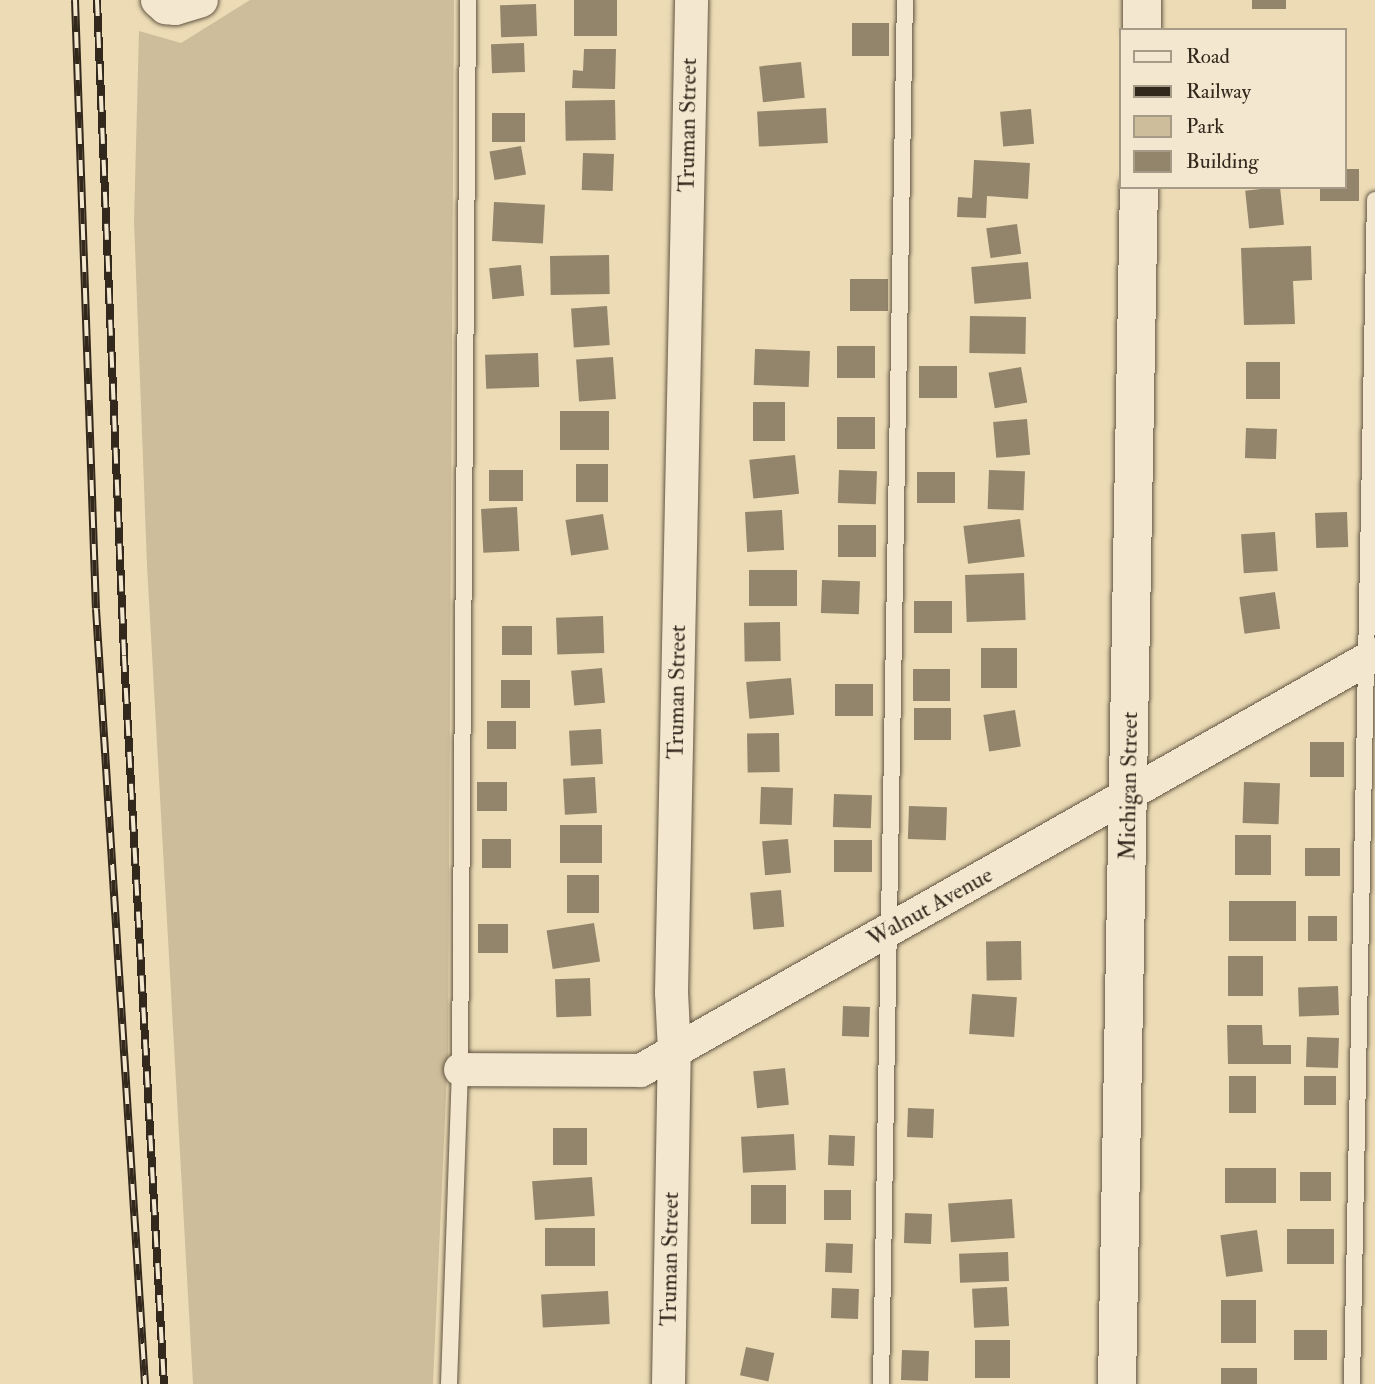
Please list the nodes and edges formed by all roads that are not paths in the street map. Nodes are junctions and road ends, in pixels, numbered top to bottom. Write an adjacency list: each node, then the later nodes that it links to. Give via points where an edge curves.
1 (201, 0): 6 (street, via 176,8)
2 (468, 0): 14 (lane)
3 (691, 0): 13 (street, Truman Street)
4 (905, 0): 12 (lane)
5 (1142, 0): 7 (main road)
6 (161, 4)
7 (1142, 28)
8 (1139, 189): 11 (main road, Michigan Street)
9 (1375, 200): 10 (lane)
10 (1371, 657): 11 (street, Walnut Avenue); 19 (lane)
11 (1129, 795): 12 (street, Walnut Avenue); 18 (main road, Michigan Street)
12 (890, 929): 13 (street, Walnut Avenue); 17 (lane)
13 (674, 1051): 14 (street, Walnut Avenue, via 640,1070); 16 (street, Truman Street)
14 (460, 1069): 15 (lane)
15 (449, 1384)
16 (668, 1384)
17 (881, 1384)
18 (1117, 1384)
19 (1352, 1384)

